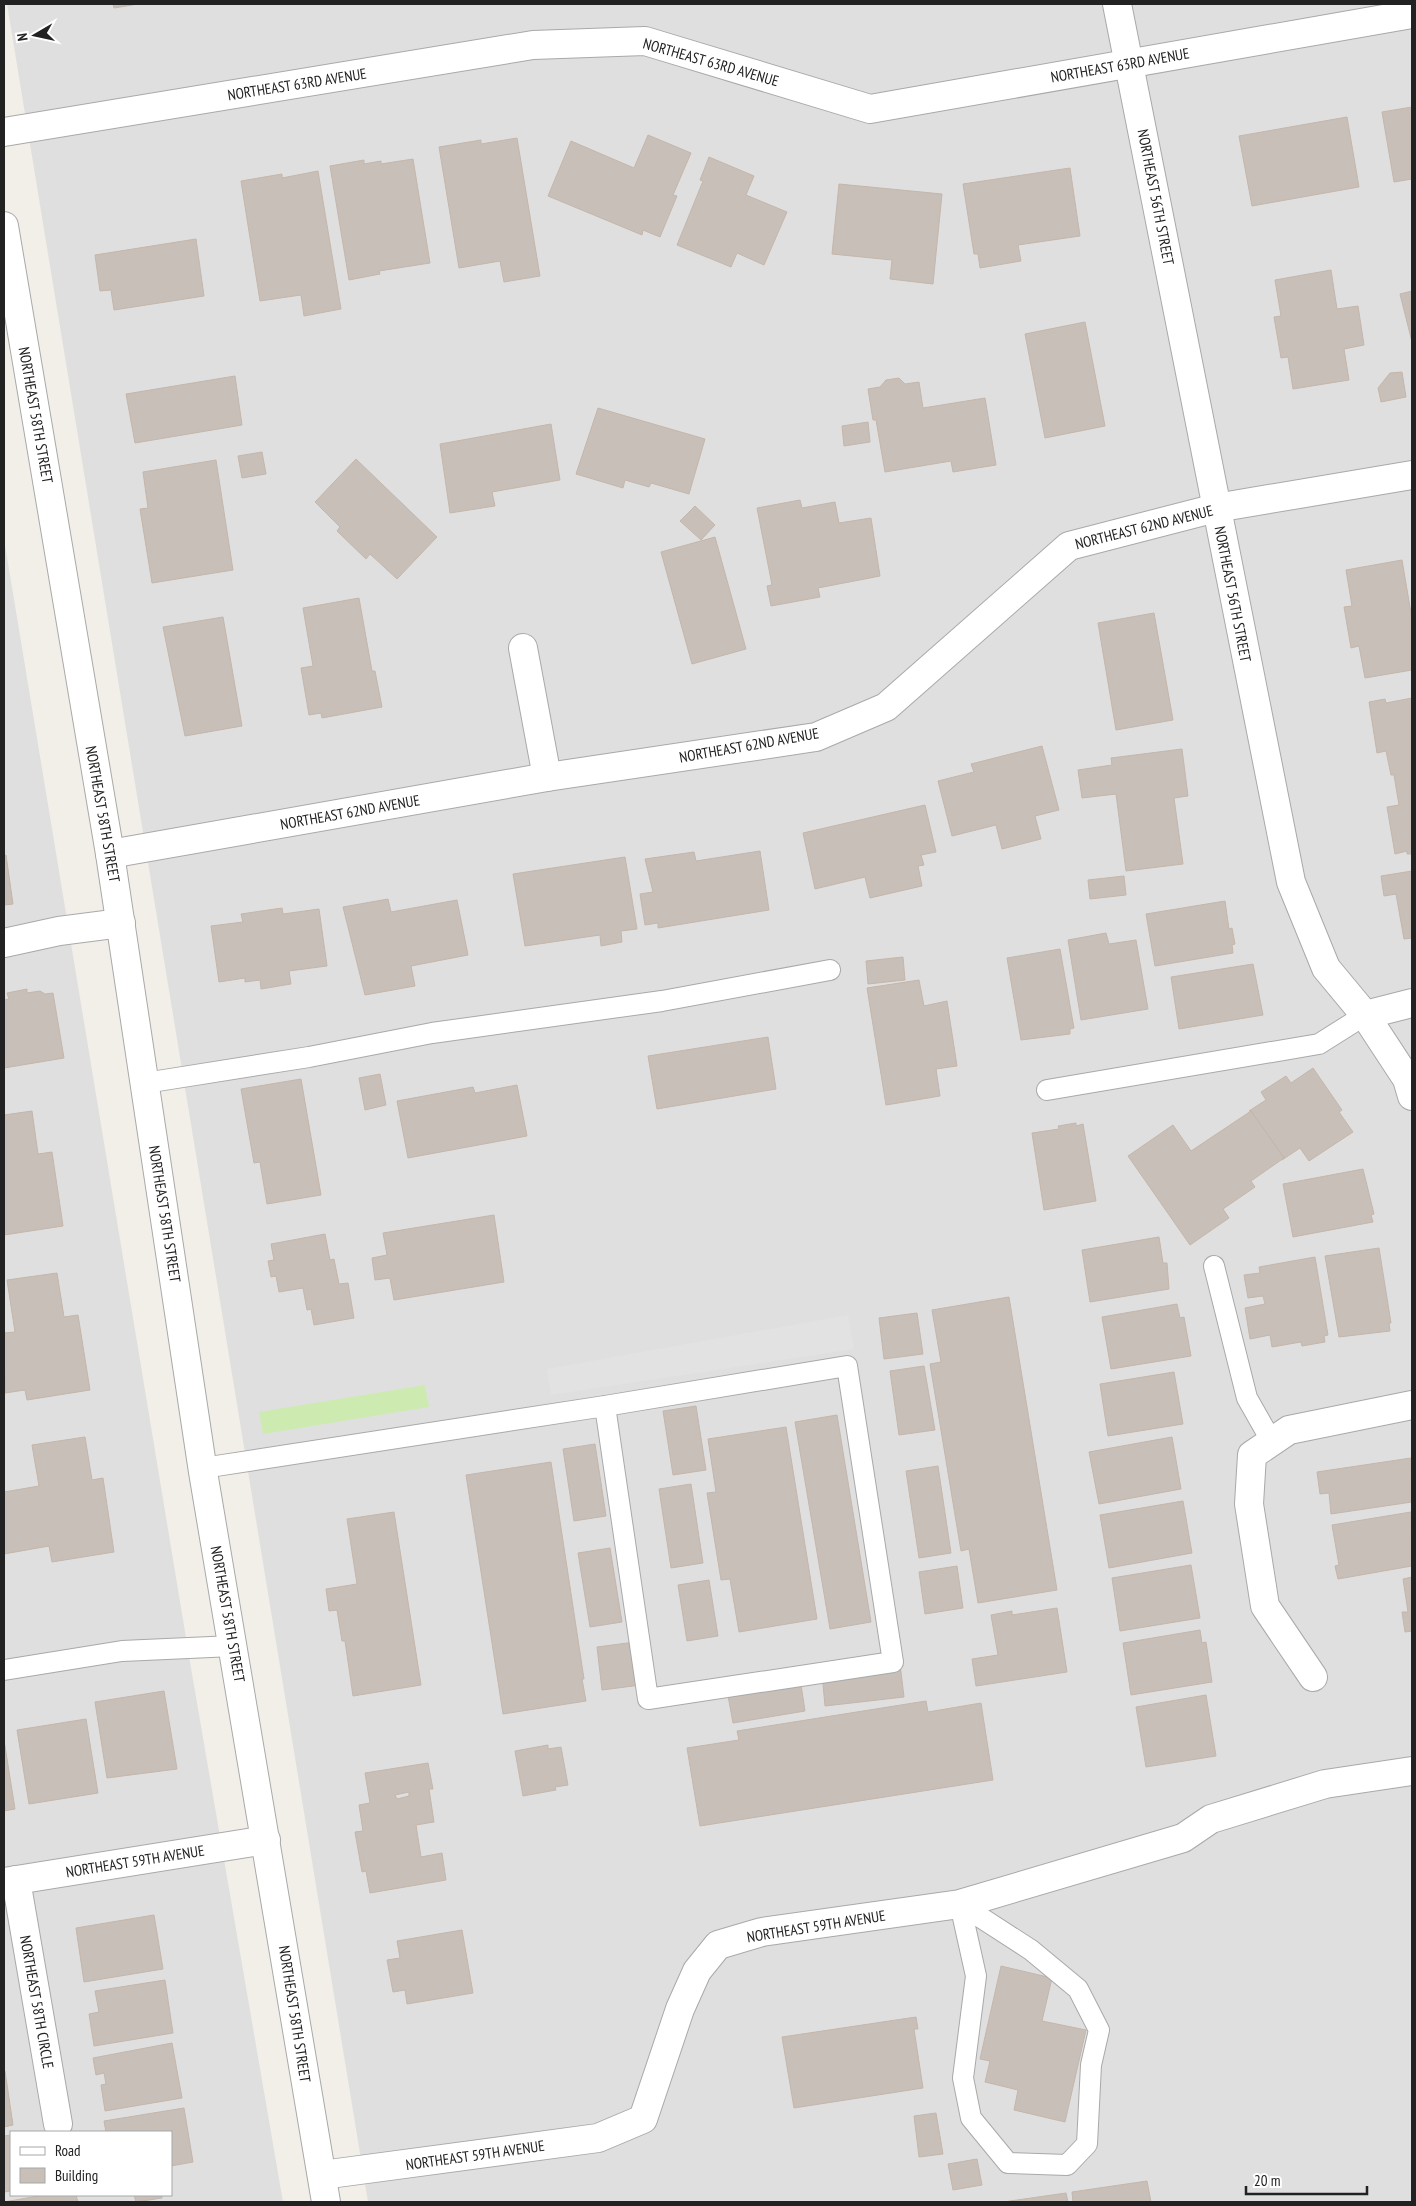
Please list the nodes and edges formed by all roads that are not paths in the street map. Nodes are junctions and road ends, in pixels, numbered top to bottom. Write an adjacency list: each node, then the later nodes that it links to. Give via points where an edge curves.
1 (1118, 4): 3 (street, NORTHEAST 56TH STREET)
2 (1412, 14): 3 (street, NORTHEAST 63RD AVENUE)
3 (1130, 62): 4 (street, NORTHEAST 63RD AVENUE, via 870,109 645,41 533,45); 7 (street, NORTHEAST 56TH STREET)
4 (4, 132)
5 (4, 226): 10 (street, NORTHEAST 58TH STREET)
6 (1412, 475): 7 (street, NORTHEAST 62ND AVENUE)
7 (1216, 508): 9 (street, NORTHEAST 62ND AVENUE, via 1069,546 886,707 816,737); 15 (street, NORTHEAST 56TH STREET, via 1291,882 1326,968)
8 (523, 648): 9 (street)
9 (546, 777): 10 (street, NORTHEAST 62ND AVENUE)
10 (110, 854): 11 (street, NORTHEAST 58TH STREET)
11 (121, 923): 12 (street, via 59,931); 16 (street, NORTHEAST 58TH STREET)
12 (4, 943)
13 (830, 970): 16 (lane, via 662,1001 432,1033 309,1057)
14 (1412, 1003): 15 (street)
15 (1365, 1015): 17 (lane, via 1319,1044); 18 (street, NORTHEAST 56TH STREET, via 1407,1079)
16 (145, 1083): 23 (street, NORTHEAST 58TH STREET)
17 (1047, 1090)
18 (1412, 1096)
19 (1214, 1266): 22 (lane)
20 (1412, 1405): 22 (street, via 1289,1430)
21 (605, 1406): 21 (lane, via 648,1699 894,1662 847,1366); 23 (lane)
22 (1262, 1448): 26 (street, via 1249,1504 1265,1606)
23 (203, 1468): 24 (street, NORTHEAST 58TH STREET)
24 (233, 1646): 25 (lane, via 122,1651); 28 (street, NORTHEAST 58TH STREET)
25 (4, 1670)
26 (1313, 1677)
27 (1412, 1771): 30 (street, NORTHEAST 59TH AVENUE, via 1325,1784 1210,1819 1183,1838)
28 (266, 1840): 29 (street, NORTHEAST 59TH AVENUE); 32 (street, NORTHEAST 58TH STREET)
29 (10, 1881): 31 (street, NORTHEAST 58TH CIRCLE)
30 (960, 1904): 30 (lane, via 976,1976 963,2078 971,2118 1008,2163 1067,2166 1087,2144 1091,2064 1099,2030 1078,1989 1031,1950); 32 (street, NORTHEAST 59TH AVENUE, via 762,1932 718,1945 697,1971 680,2009 643,2119 598,2138)
31 (58, 2124)
32 (322, 2175): 33 (street, NORTHEAST 58TH STREET)
33 (326, 2202)

